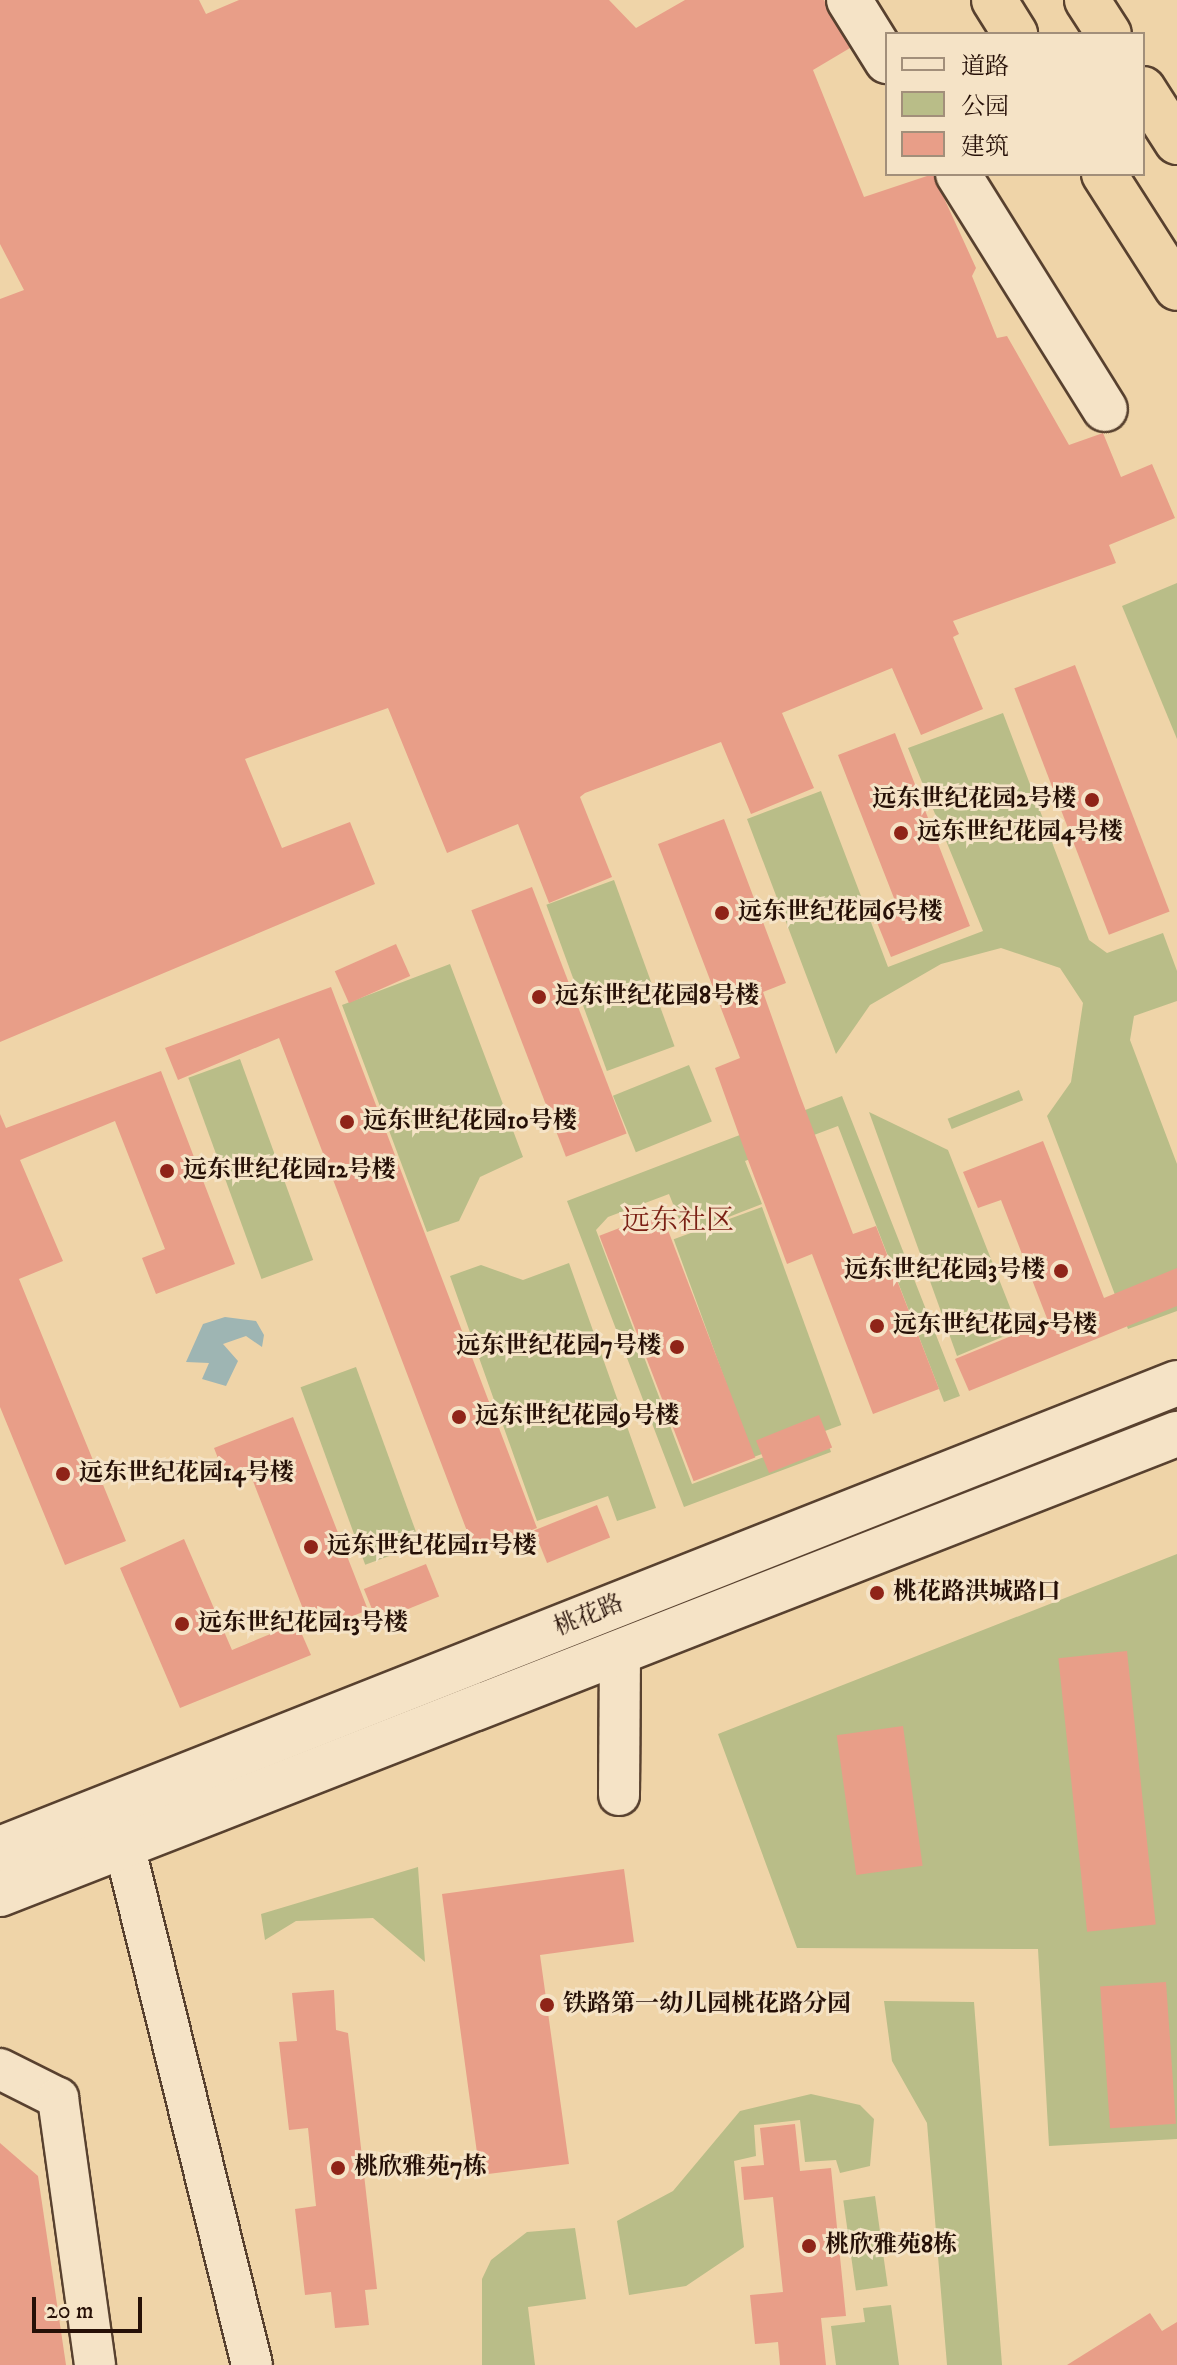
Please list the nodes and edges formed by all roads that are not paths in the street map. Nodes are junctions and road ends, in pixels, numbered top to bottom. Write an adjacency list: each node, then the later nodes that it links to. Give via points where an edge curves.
1 (849, 0): 6 (main road)
2 (994, 0): 4 (highway)
3 (1087, 0): 5 (highway)
4 (1014, 32)
5 (1108, 32)
6 (885, 58)
7 (1145, 92): 8 (highway)
8 (1177, 142)
9 (959, 176): 12 (main road)
10 (1105, 176): 11 (highway)
11 (1177, 288)
12 (1105, 409)
13 (1177, 1383): 18 (main road, 桃花路)
14 (1177, 1434): 15 (main road, 桃花路)
15 (620, 1651): 16 (street); 17 (main road, 桃花路)
16 (619, 1795)
17 (124, 1845): 19 (main road, 桃花路); 22 (street)
18 (0, 1849)
19 (0, 1894)
20 (0, 2069): 21 (street, via 58,2098)
21 (95, 2365)
22 (252, 2365)

